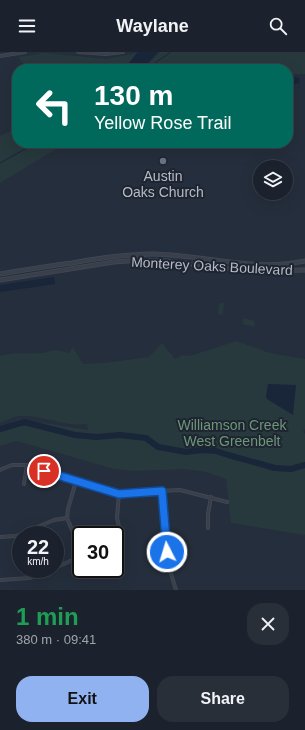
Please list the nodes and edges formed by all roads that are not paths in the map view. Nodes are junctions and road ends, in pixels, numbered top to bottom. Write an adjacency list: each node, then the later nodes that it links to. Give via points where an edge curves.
1 (25, 52): 4 (street)
2 (78, 52): 3 (street)
3 (123, 52)
4 (6, 54): 5 (street)
5 (0, 56)
6 (305, 261): 8 (street, Monterey Oaks Boulevard, via 285,264 239,264 144,254 106,257)
7 (305, 270): 9 (street, Monterey Oaks Boulevard, via 252,271 141,260)
8 (0, 274)
9 (0, 280)
10 (27, 465): 11 (street, via 12,465); 12 (street); 13 (street)
11 (0, 470)
12 (76, 481): 15 (street); 18 (street)
13 (24, 484)
14 (162, 491): 15 (street); 16 (street, via 180,490); 25 (street, via 169,567)
15 (119, 494): 19 (street)
16 (211, 497): 17 (street); 21 (street)
17 (228, 502)
18 (68, 518): 20 (street); 22 (street, via 54,520 22,534)
19 (119, 526)
20 (72, 528)
21 (208, 528)
22 (0, 537)
23 (30, 578): 24 (street)
24 (0, 580)
25 (176, 590)

